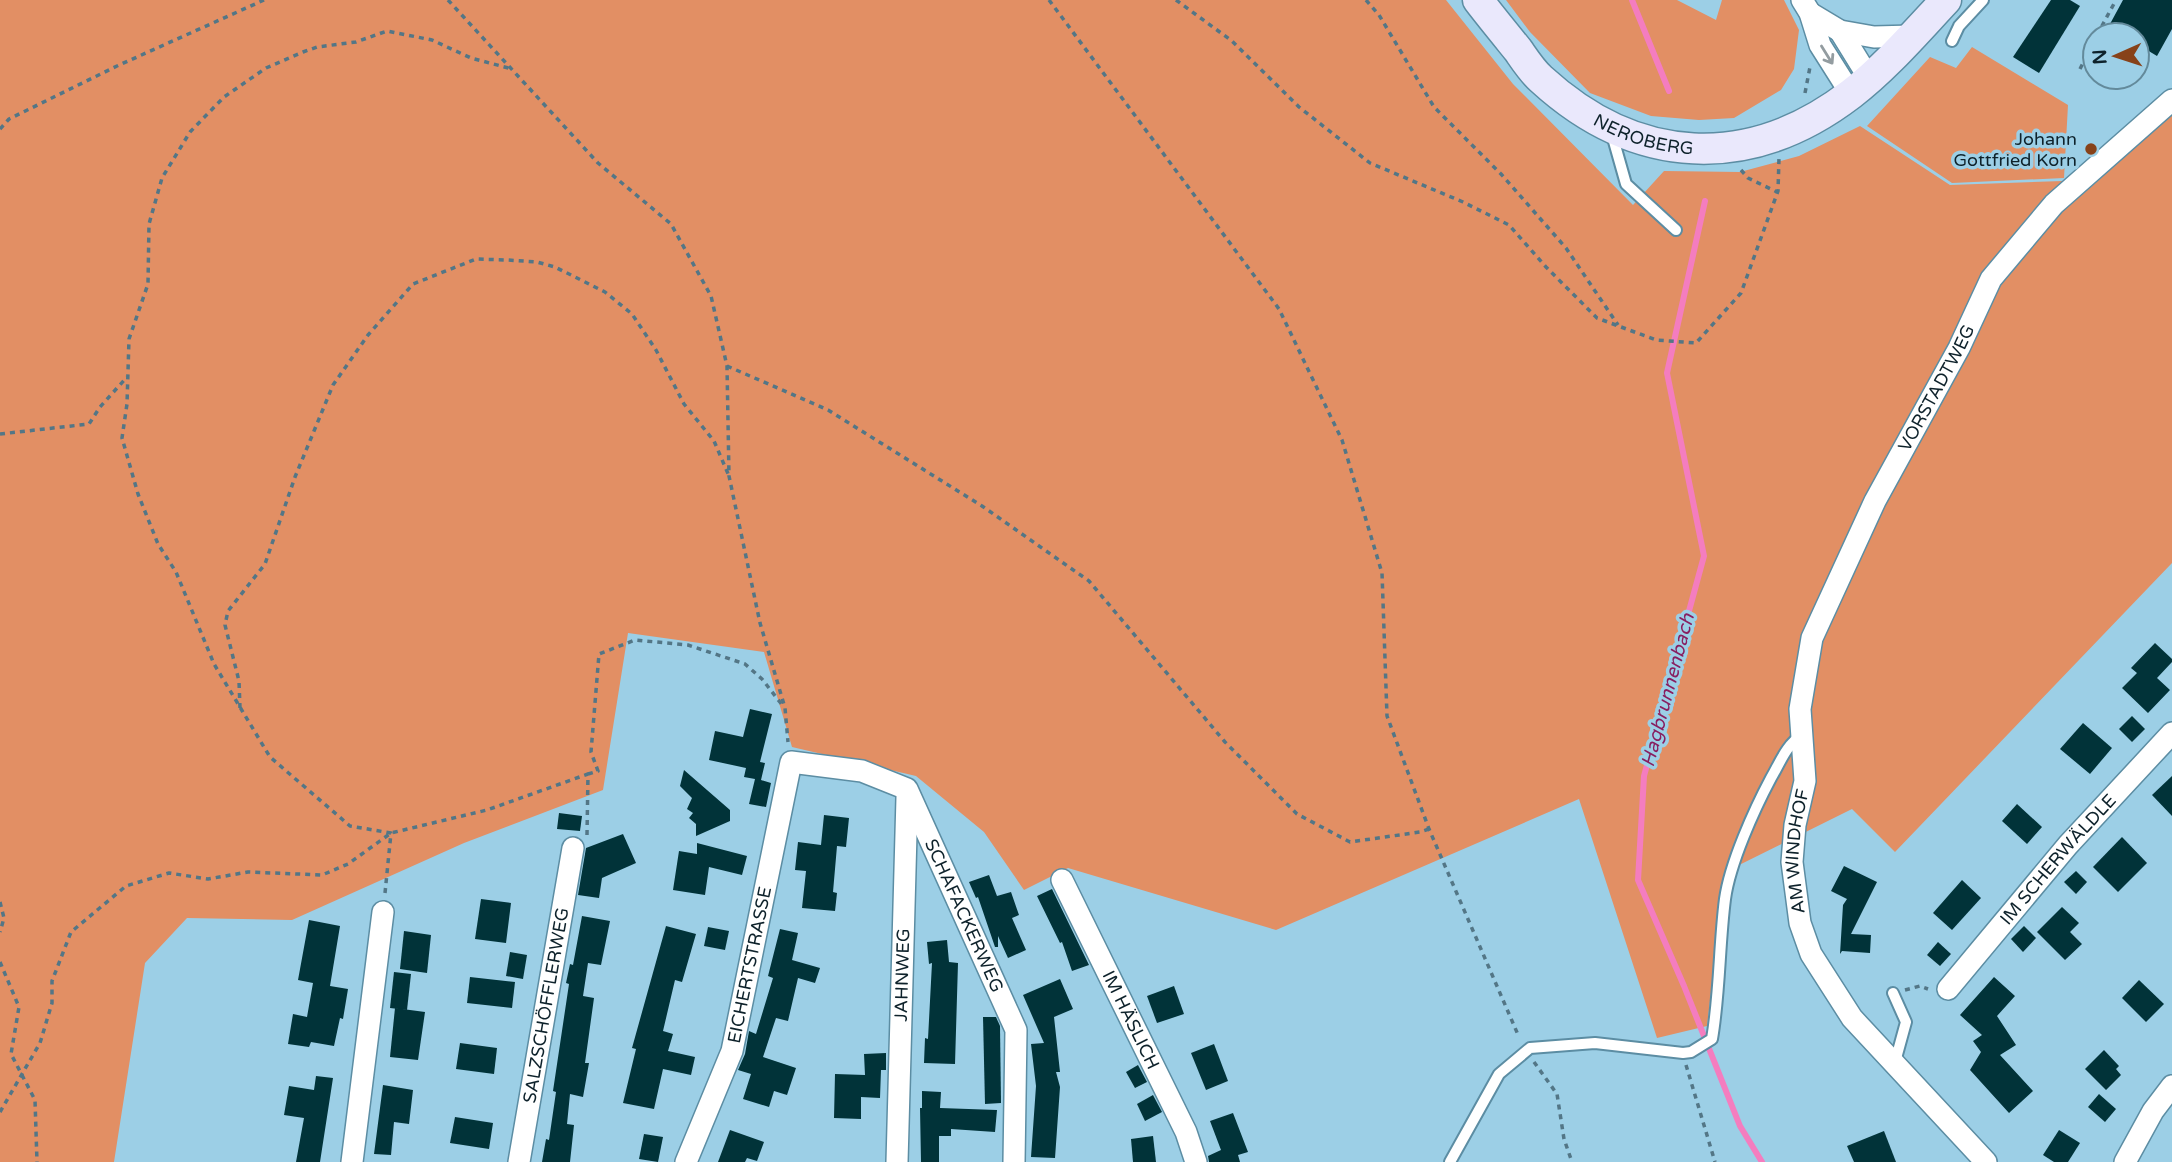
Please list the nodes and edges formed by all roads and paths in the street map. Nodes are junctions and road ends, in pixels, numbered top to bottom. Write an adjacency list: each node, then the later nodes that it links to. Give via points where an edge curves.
1 (264, 0): 19 (path, via 117,66 9,120)
2 (448, 0): 15 (path)
3 (1049, 0): 34 (path, via 1279,309 1342,440 1382,573 1387,716)
4 (1176, 0): 22 (path, via 1232,41 1299,107 1370,163 1509,225 1597,317)
5 (1366, 0): 22 (path, via 1434,107 1566,248)
6 (1478, 0): 18 (street, NEROBERG, via 1539,78)
7 (1946, 0): 13 (street, NEROBERG)
8 (1983, 0): 14 (lane)
9 (2116, 0): 11 (path)
10 (1806, 7): 12 (street); 16 (street, one-way to 16, via 1820,44)
11 (2105, 21)
12 (1840, 31): 13 (street, via 1874,37); 16 (street)
13 (1912, 36): 16 (street, NEROBERG)
14 (1952, 41)
15 (512, 69): 23 (path, via 598,163 671,224 711,296); 24 (path, via 471,58 432,40 387,31 303,52 266,68 224,97 190,132 162,178 149,224 148,284 129,339)
16 (1860, 86): 20 (street, NEROBERG)
17 (2172, 100): 30 (street, VORSTADTWEG, via 2054,204 1991,279 1959,348 1875,501 1812,638 1800,709)
18 (1610, 125): 20 (street, NEROBERG, via 1682,149 1722,149); 21 (lane, via 1626,184)
19 (0, 129)
20 (1780, 135): 22 (path, via 1777,192 1741,293 1696,343 1656,340)
21 (1676, 230)
22 (1620, 327)
23 (727, 366): 26 (path); 34 (path, via 828,410 982,506 1089,581 1225,741 1297,814 1350,842)
24 (128, 375): 25 (path, via 89,424); 28 (path, via 122,438 138,494 214,664)
25 (0, 434)
26 (729, 476): 27 (path, via 760,623); 28 (path, via 714,441 684,404 632,314 605,292 555,267 507,260 475,259 413,284 368,335 333,385 265,564 228,611 225,625 239,681)
27 (785, 708): 31 (path); 32 (path, via 745,664 688,645 635,640 599,654 591,752 598,771)
28 (240, 710): 35 (path, via 270,757 350,826)
29 (2172, 733): 42 (street, IM SCHERWÄLDLE)
30 (1802, 735): 44 (lane, via 1792,741 1768,785 1738,854 1726,897 1712,1039); 46 (street, AM WINDHOF, via 1805,781 1792,863 1800,923 1828,984 1852,1018)
31 (791, 762): 33 (street, via 862,771); 53 (street, EICHERTSTRASSE, via 732,1051)
32 (588, 774): 35 (path, via 486,810); 36 (path, via 587,837)
33 (907, 789): 54 (street, JAHNWEG); 55 (street, SCHAFACKERWEG, via 1016,1030)
34 (1429, 829): 45 (path, via 1518,1033)
35 (391, 833): 39 (path); 47 (path, via 348,864 322,875 248,872 208,879 169,873 127,886 71,932 52,981 52,1003 40,1043)
36 (573, 848): 52 (street, SALZSCHÖFFLERWEG)
37 (1062, 880): 56 (street, IM HÄSLICH, via 1186,1132)
38 (0, 902): 40 (path, via 4,918)
39 (383, 912): 51 (street)
40 (0, 932)
41 (0, 962): 47 (path, via 19,1007 11,1054)
42 (1941, 991): 43 (path, via 1920,986)
43 (1893, 993): 46 (lane, via 1906,1022)
44 (1687, 1052): 45 (lane, via 1595,1043 1530,1048); 59 (path)
45 (1522, 1056): 57 (lane, via 1499,1074); 58 (path, via 1536,1063 1557,1094)
46 (1895, 1062): 60 (street, AM WINDHOF)
47 (21, 1073): 49 (path); 50 (path, via 36,1100)
48 (2172, 1086): 61 (street)
49 (0, 1112)
50 (37, 1162)
51 (352, 1162)
52 (519, 1162)
53 (685, 1162)
54 (897, 1162)
55 (1014, 1162)
56 (1196, 1162)
57 (1450, 1162)
58 (1572, 1162)
59 (1715, 1162)
60 (1986, 1162)
61 (2125, 1162)

